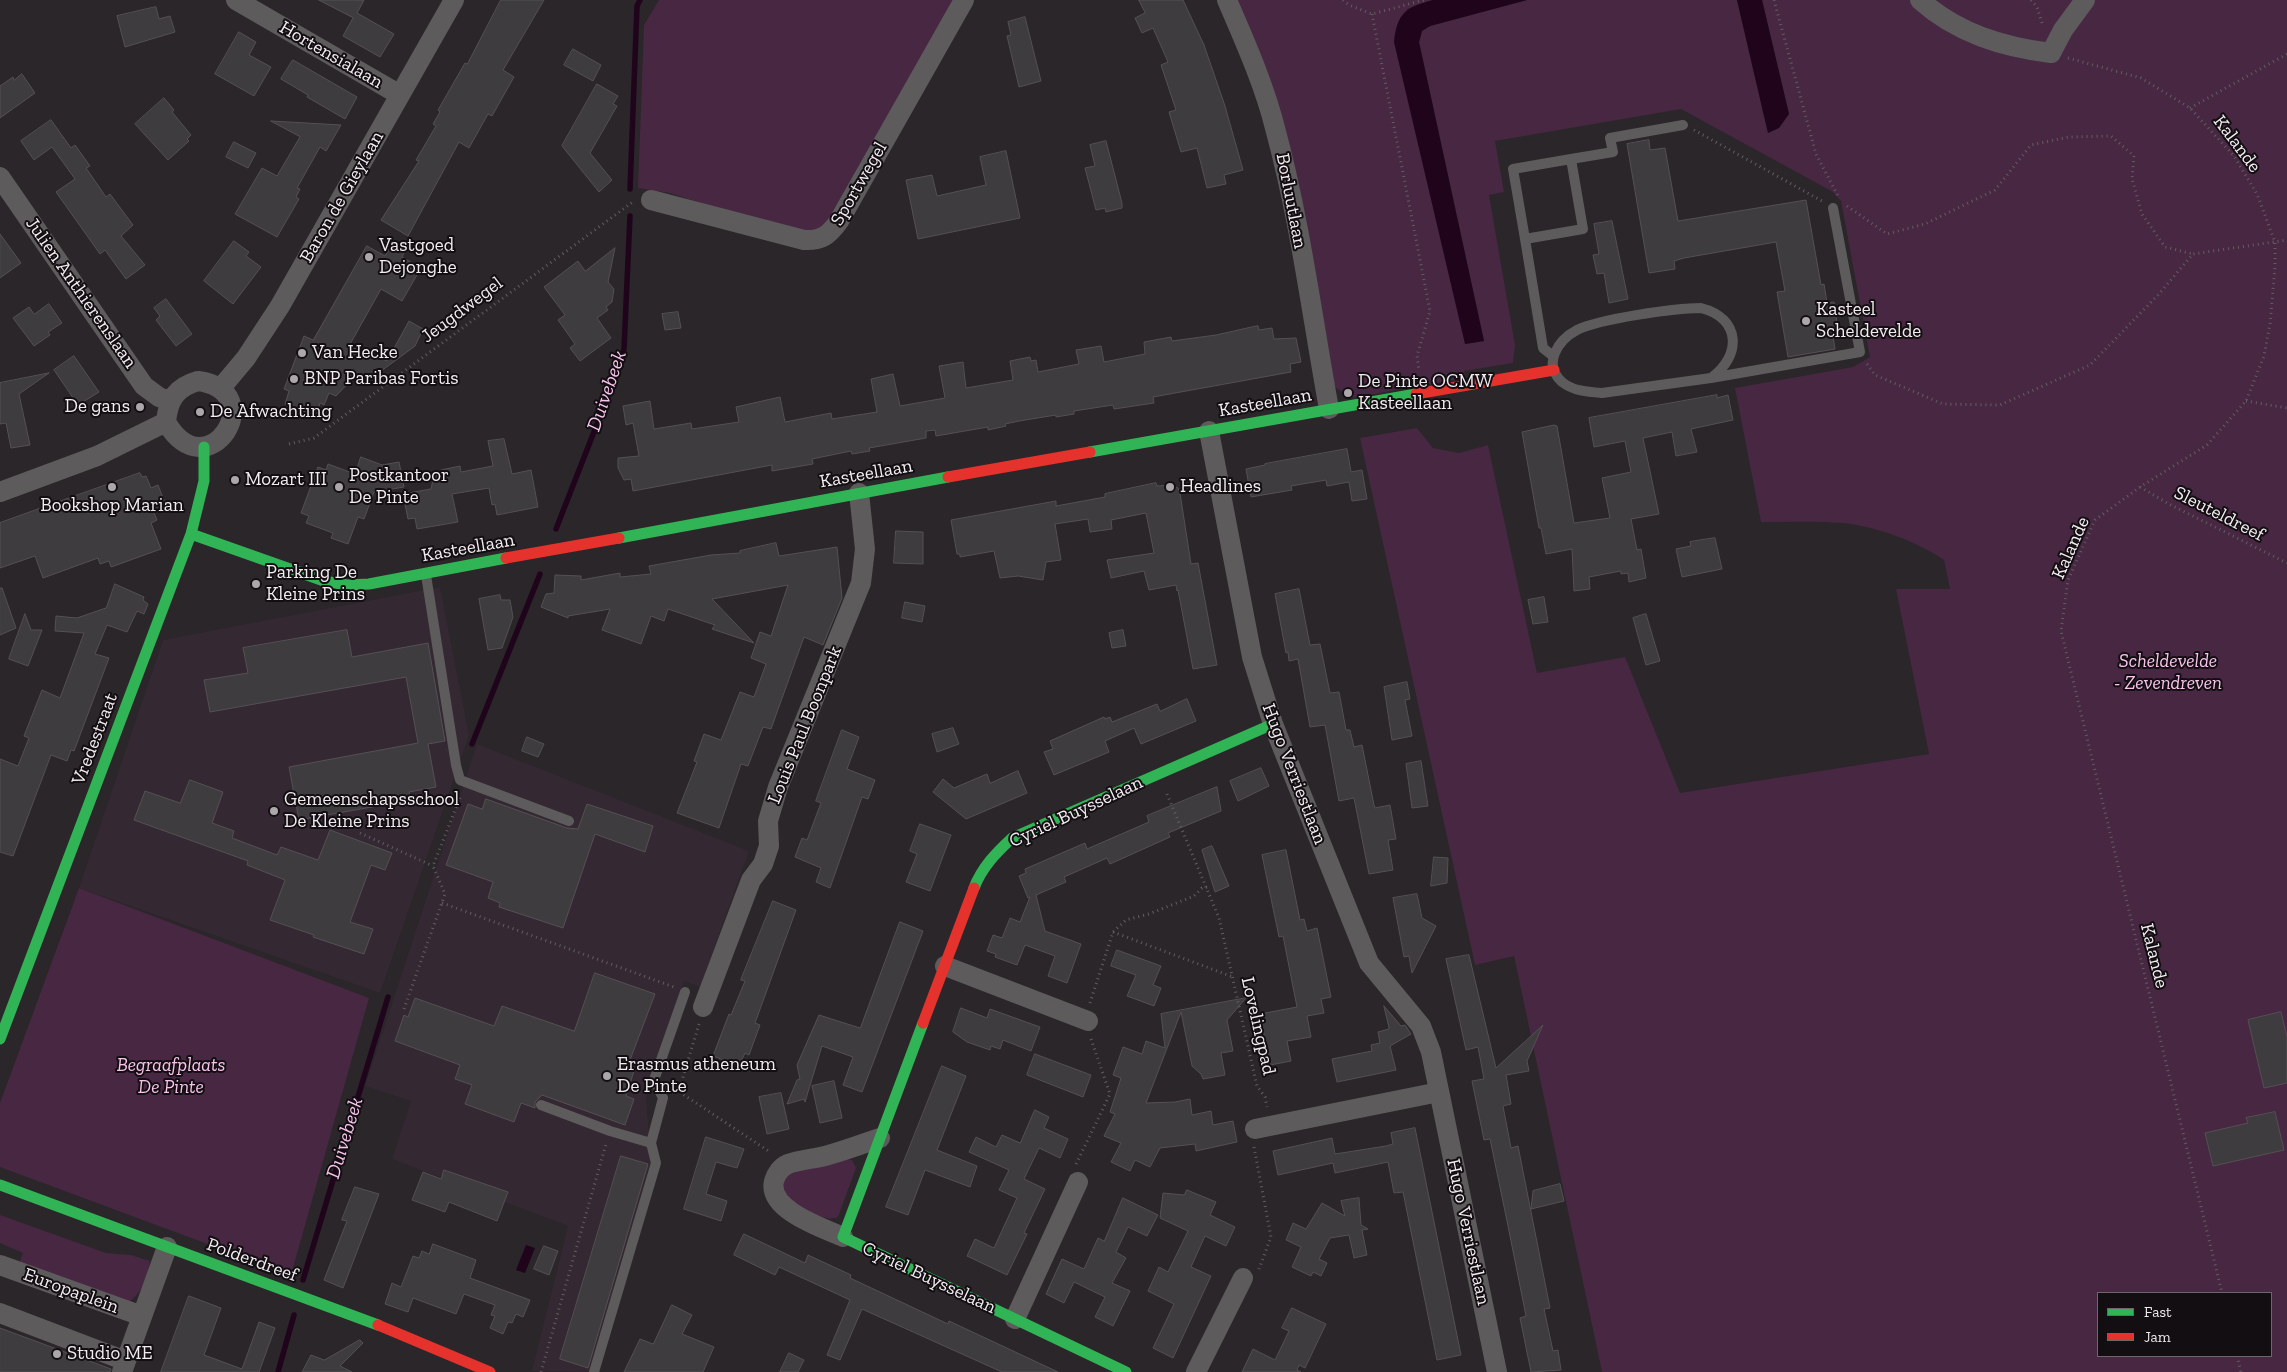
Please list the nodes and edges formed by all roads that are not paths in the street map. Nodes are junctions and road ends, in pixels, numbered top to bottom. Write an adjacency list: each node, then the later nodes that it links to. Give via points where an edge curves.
1 (236, 0): 7 (street, Hortensialaan)
2 (454, 0): 7 (street, Baron de Gieylaan)
3 (964, 0): 11 (street, Sportwegel, via 839,221 824,238 804,240)
4 (1227, 0): 19 (street, Borluutlaan, via 1275,127 1290,192)
5 (1920, 0): 6 (street, via 1940,17 1985,39 2051,53)
6 (2085, 0)
7 (400, 94): 17 (street, Baron de Gieylaan, via 280,306 246,358)
8 (1683, 125): 9 (lane, via 1610,138 1613,152)
9 (1571, 159): 13 (lane, via 1513,169); 13 (lane, via 1583,229)
10 (0, 177): 18 (street, Julien Anthierenslaan, via 144,386)
11 (651, 200)
12 (1833, 208): 16 (lane, via 1860,352)
13 (1525, 238): 14 (lane, via 1544,348)
14 (1553, 356): 15 (lane); 16 (lane, via 1566,338 1591,325 1701,308 1710,310 1725,321 1733,338 1733,348 1726,365)
15 (1554, 370): 16 (lane, via 1563,382 1573,388 1602,393); 19 (street, Kasteellaan)
16 (1711, 378)
17 (220, 389): 18 (street, via 198,381 181,388); 22 (street, via 231,404 231,422 222,438)
18 (169, 401): 20 (street)
19 (1329, 409): 21 (street, Kasteellaan)
20 (166, 422): 22 (street, via 182,442); 23 (street, via 97,456)
21 (1209, 431): 24 (street, Kasteellaan); 27 (street, Hugo Verriestlaan, via 1252,657)
22 (204, 447): 25 (street, Vredestraat, via 204,481)
23 (0, 492)
24 (859, 493): 26 (street, Kasteellaan); 31 (street, Louis Paul Boonpark, via 865,549 861,583 778,787 768,821 769,846 763,864 751,880)
25 (191, 534): 26 (street, Kasteellaan, via 324,581 347,585); 33 (street, Vredestraat)
26 (426, 574): 28 (lane, via 460,780)
27 (1273, 724): 29 (street, Cyriel Buysselaan, via 1012,838 992,856 978,877); 34 (street, Hugo Verriestlaan, via 1369,963 1422,1026)
28 (569, 821)
29 (945, 966): 32 (street); 37 (street, Cyriel Buysselaan)
30 (685, 992): 38 (lane, via 654,1080 663,1098)
31 (703, 1007)
32 (1088, 1021)
33 (0, 1039)
34 (1440, 1092): 36 (street); 54 (street, Hugo Verriestlaan)
35 (541, 1105): 38 (lane)
36 (1255, 1129)
37 (880, 1138): 41 (street, Cyriel Buysselaan); 41 (street, Cyriel Buysselaan, via 826,1156 787,1164 777,1172 773,1183 775,1195 782,1206)
38 (651, 1143): 51 (lane, via 656,1163)
39 (1078, 1182): 47 (street, Cyriel Buysselaan)
40 (0, 1185): 42 (street, Polderdreef)
41 (843, 1237): 47 (street, Cyriel Buysselaan)
42 (167, 1247): 46 (street); 50 (street, Polderdreef, via 383,1326)
43 (0, 1265): 46 (street, Europaplein)
44 (1243, 1278): 53 (street)
45 (0, 1313): 48 (street)
46 (142, 1316): 48 (street)
47 (1015, 1318): 49 (street, Cyriel Buysselaan)
48 (124, 1366)
49 (1097, 1366): 52 (street)
50 (490, 1372)
51 (594, 1372)
52 (1126, 1372)
53 (1196, 1372)
54 (1497, 1372)

